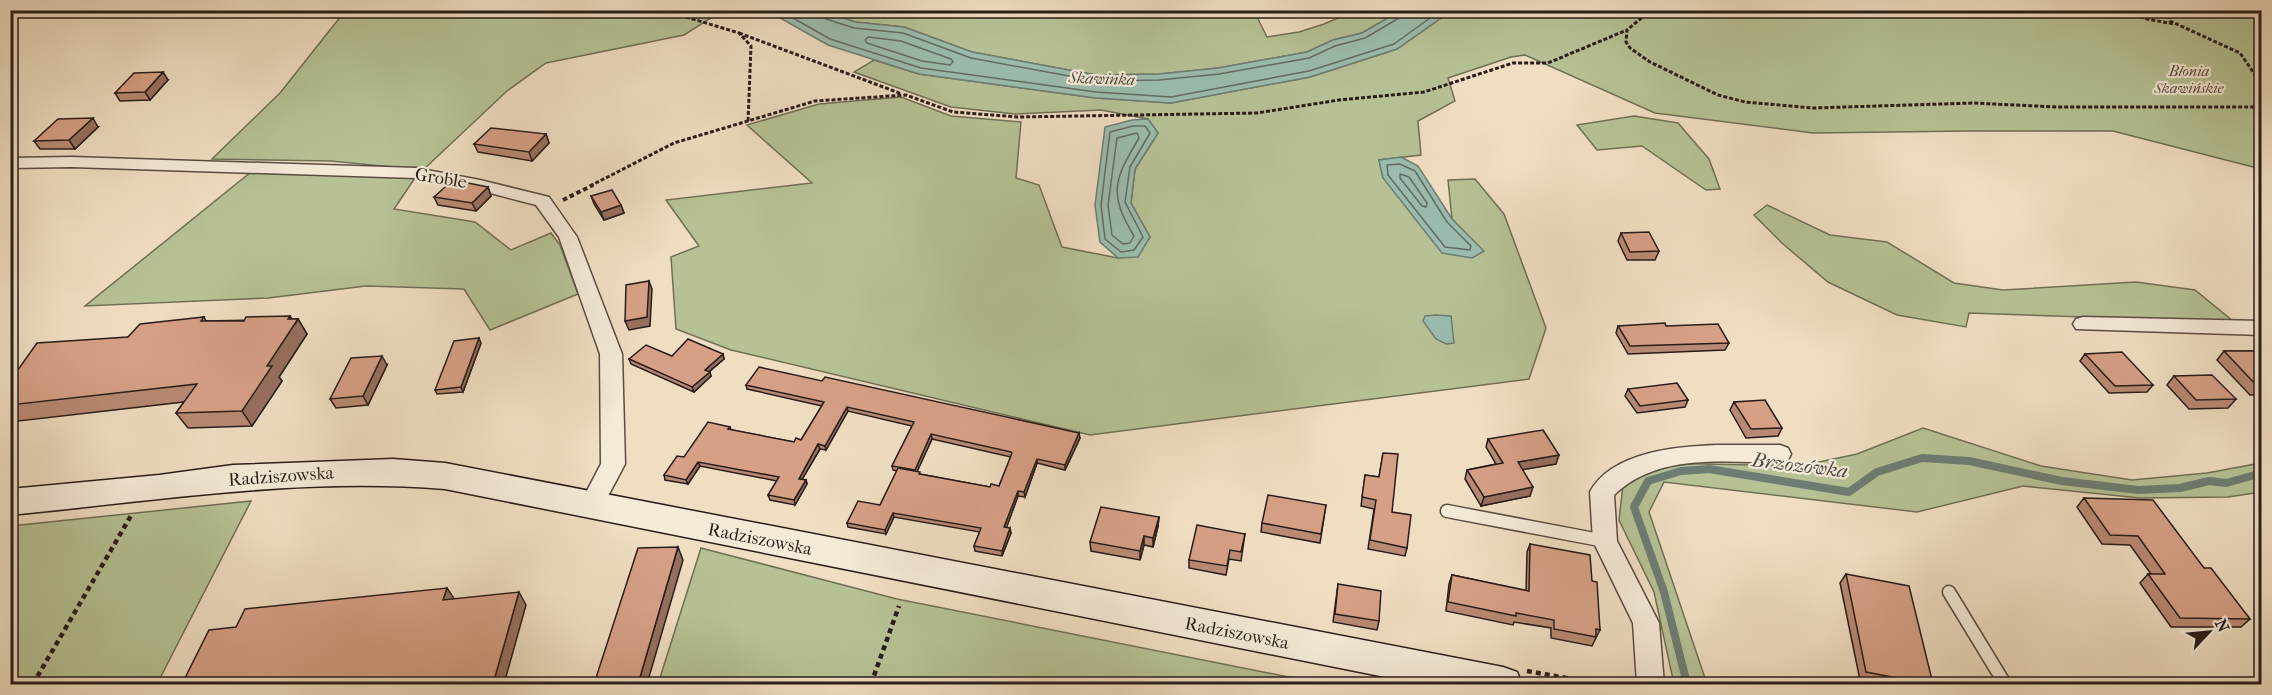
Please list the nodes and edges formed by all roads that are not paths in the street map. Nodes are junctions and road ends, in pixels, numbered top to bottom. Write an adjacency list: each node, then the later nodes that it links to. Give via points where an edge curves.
1 (10, 163): 6 (street, Groble, via 416,173 543,201 568,237 611,354 613,464)
2 (2083, 324): 3 (street)
3 (2262, 328)
4 (1780, 454): 8 (street, via 1687,456 1637,467 1602,492)
5 (10, 502): 6 (street, Radziszowska, via 233,478 393,472 445,476)
6 (591, 506): 10 (street, Radziszowska)
7 (1447, 511): 8 (lane)
8 (1605, 541): 11 (street, via 1646,623)
9 (1949, 592): 12 (lane)
10 (1503, 684)
11 (1650, 684)
12 (2005, 684)

